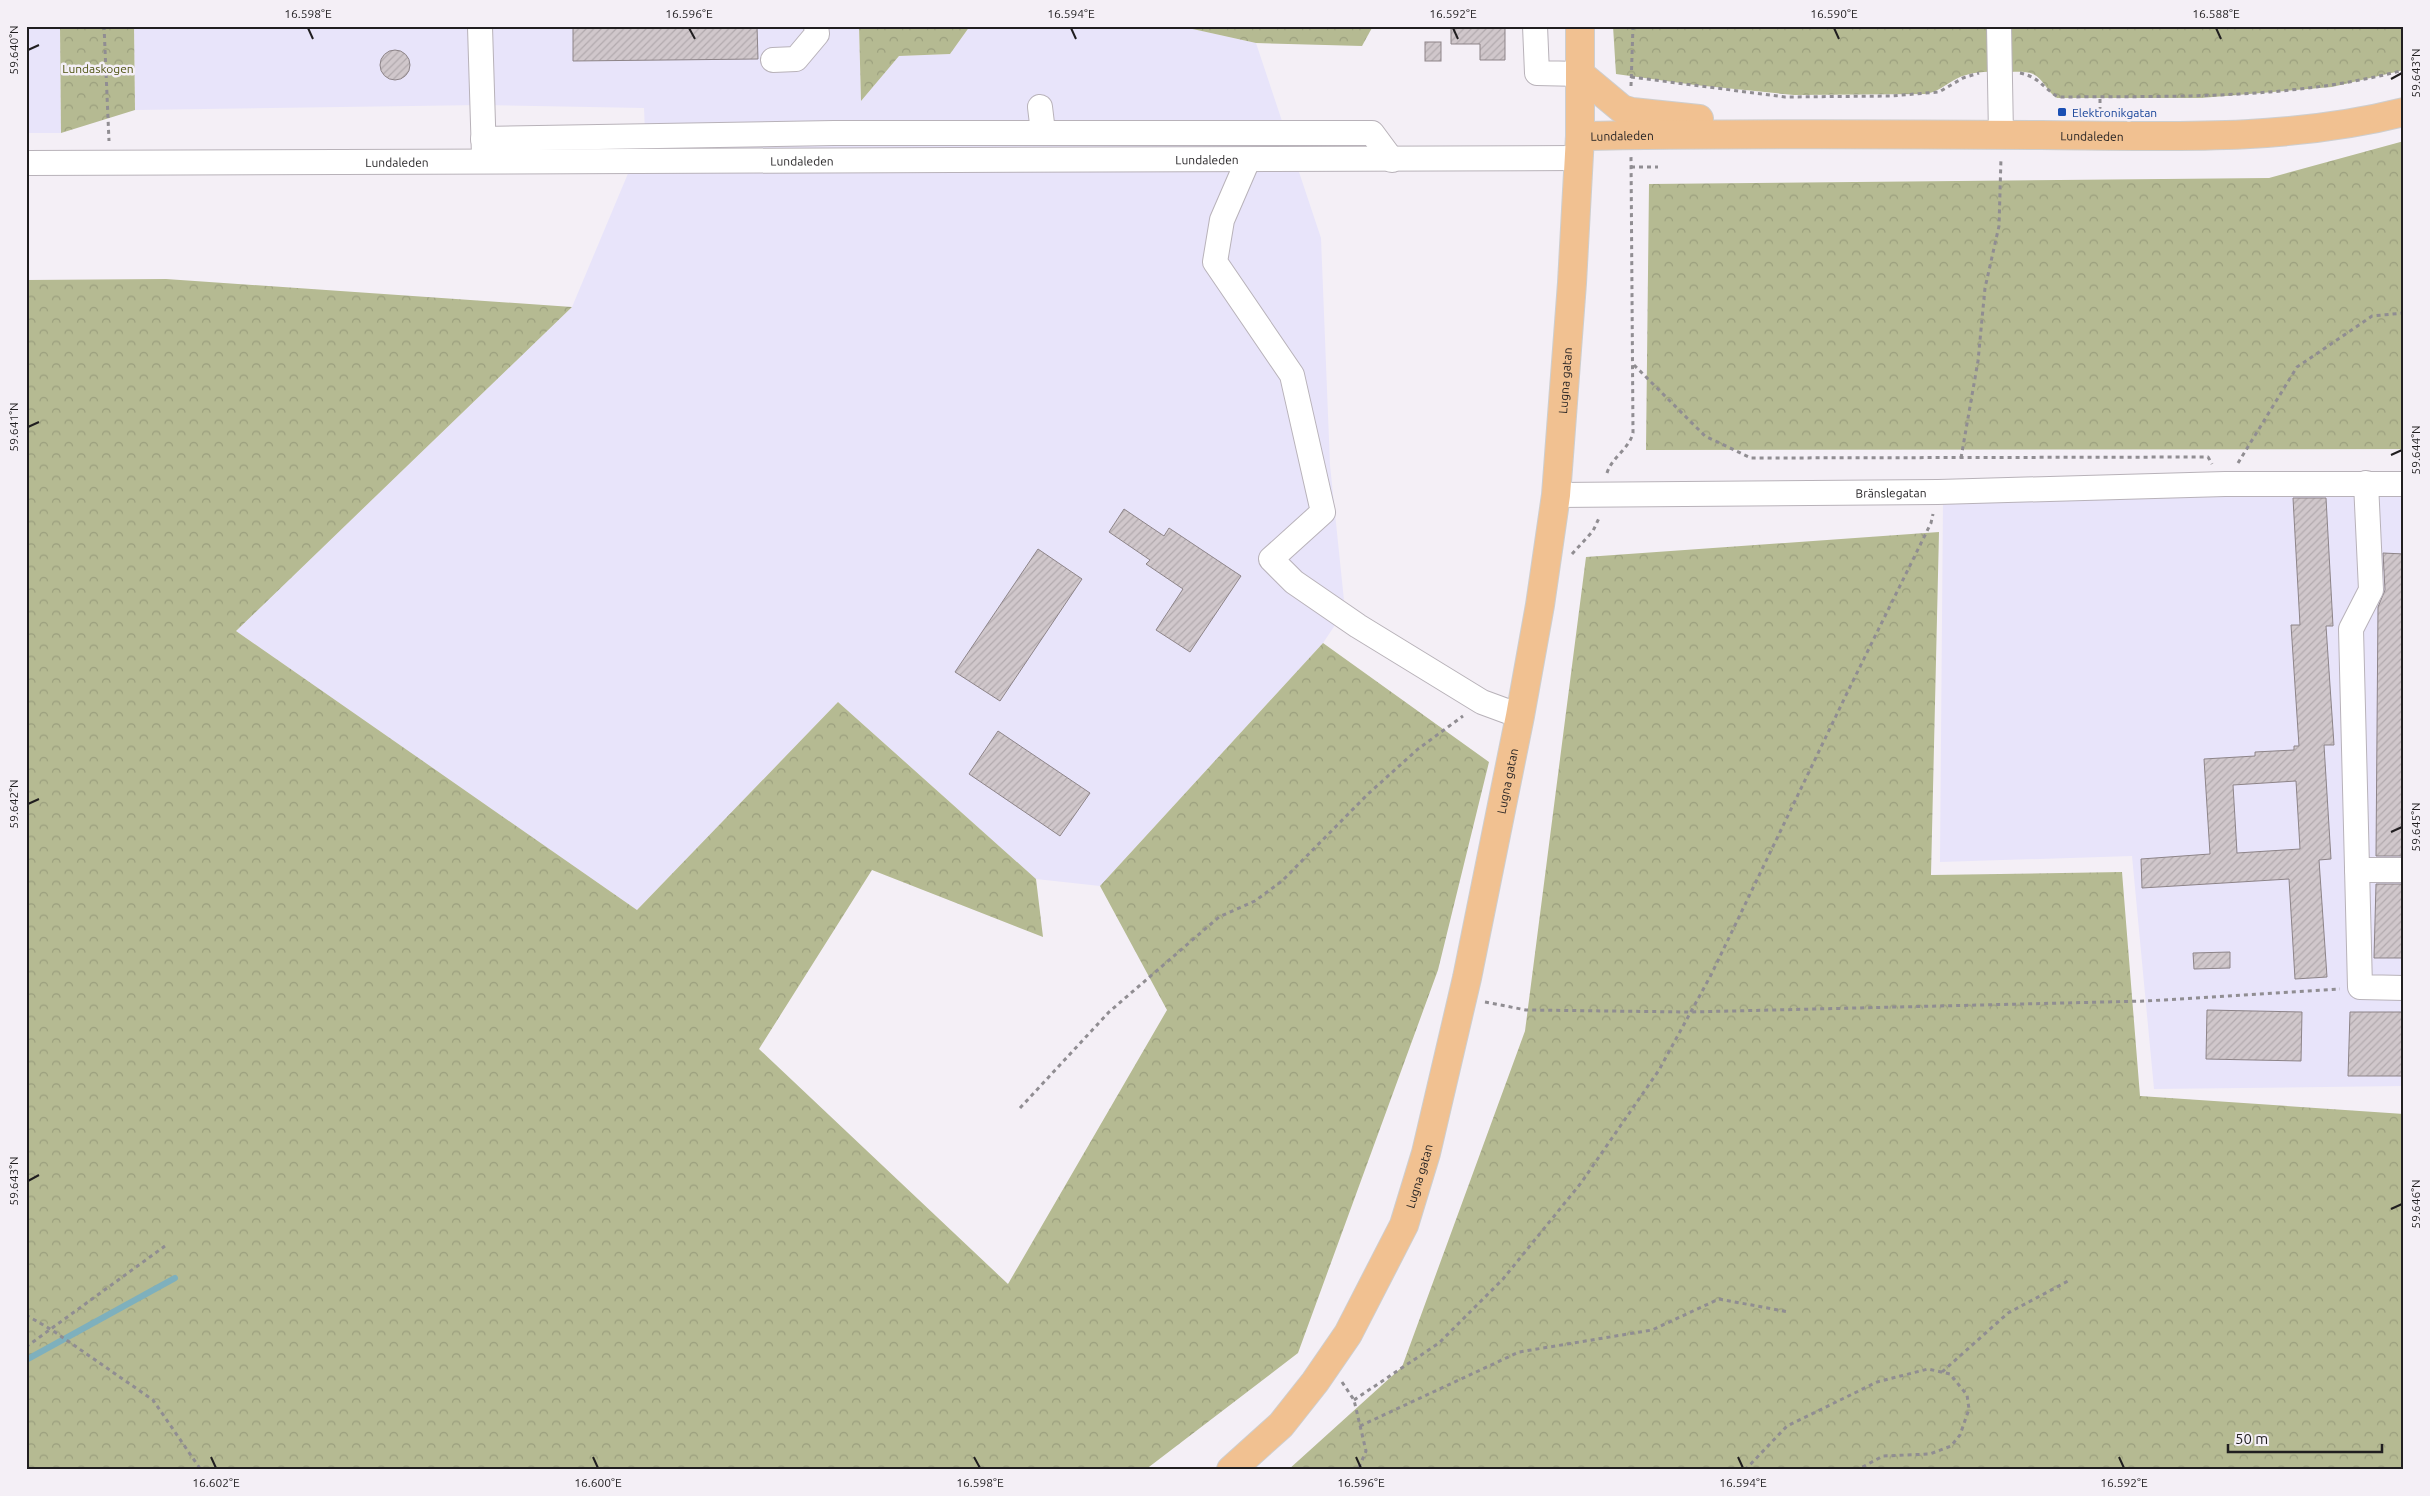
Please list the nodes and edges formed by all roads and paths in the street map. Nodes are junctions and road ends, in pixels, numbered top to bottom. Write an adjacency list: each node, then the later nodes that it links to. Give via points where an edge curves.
1 (104, 26): 23 (path)
2 (816, 26): 8 (street, via 817,34 796,59)
3 (1534, 26): 9 (street, via 1531,73)
4 (1580, 26): 9 (main road, Lugna gatan)
5 (1633, 26): 10 (path)
6 (1999, 26): 17 (street)
7 (480, 27): 19 (street)
8 (773, 60)
9 (1580, 74): 16 (main road, Lundaleden, via 1622,109 1632,112 1759,125); 18 (main road, Lugna gatan)
10 (1630, 77)
11 (2100, 97): 13 (path)
12 (1040, 107): 15 (street)
13 (2100, 111)
14 (2404, 112): 17 (main road, Lundaleden, via 2333,127 2264,134)
15 (1043, 132): 19 (street, via 834,133); 21 (street, via 1372,133)
16 (1778, 133): 17 (main road, Lundaleden); 18 (main road, Lundaleden)
17 (2001, 135): 27 (path, via 2000,226 1985,288 1978,361)
18 (1579, 147): 21 (street, Lundaleden); 32 (main road, Lugna gatan)
19 (484, 151): 20 (street, Lundaleden); 23 (street, Lundaleden)
20 (1248, 160): 21 (street, Lundaleden); 33 (street, via 1222,220 1215,262 1292,375 1323,512 1271,559 1294,582 1352,622)
21 (1392, 160)
22 (26, 163): 23 (street, Lundaleden)
23 (110, 163)
24 (1658, 167): 27 (path, via 1631,168 1634,365 1705,436 1751,458)
25 (2404, 313): 28 (path, via 2372,316 2297,367)
26 (2208, 457): 27 (path)
27 (1961, 458)
28 (2225, 484): 29 (street, Bränslegatan); 31 (street, Bränslegatan)
29 (2366, 484): 30 (street, Bränslegatan); 35 (street, via 2371,590 2351,629)
30 (2404, 484)
31 (1938, 492): 32 (street, Bränslegatan); 40 (path, via 1931,523)
32 (1556, 495): 34 (main road, Lugna gatan)
33 (1482, 702): 34 (street); 41 (path, via 1393,771 1282,881 1255,902 1219,917 1109,1012)
34 (1520, 716): 39 (main road, Lugna gatan)
35 (2357, 870): 36 (street); 37 (street)
36 (2404, 870)
37 (2360, 987): 38 (street); 40 (path, via 2146,1001)
38 (2404, 988)
39 (1462, 998): 40 (path, via 1526,1010); 53 (main road, Lugna gatan, via 1426,1153 1404,1226 1348,1334 1315,1382 1281,1425)
40 (1690, 1012): 50 (path, via 1659,1070 1581,1183 1503,1280 1439,1343)
41 (1020, 1108)
42 (165, 1246): 46 (path)
43 (2070, 1280): 48 (path, via 2008,1313)
44 (1789, 1312): 51 (path, via 1719,1299 1652,1330 1518,1352)
45 (26, 1315): 46 (path)
46 (52, 1330): 47 (path); 52 (path, via 153,1400)
47 (26, 1347)
48 (1941, 1372): 55 (path, via 1928,1369 1877,1382 1787,1426); 56 (path, via 1950,1374 1967,1395 1969,1410 1960,1435 1951,1446 1930,1454 1883,1456)
49 (1342, 1382): 50 (path)
50 (1354, 1400): 51 (path)
51 (1360, 1426): 54 (path, via 1366,1451)
52 (201, 1470)
53 (1230, 1470)
54 (1358, 1470)
55 (1745, 1470)
56 (1856, 1470)

